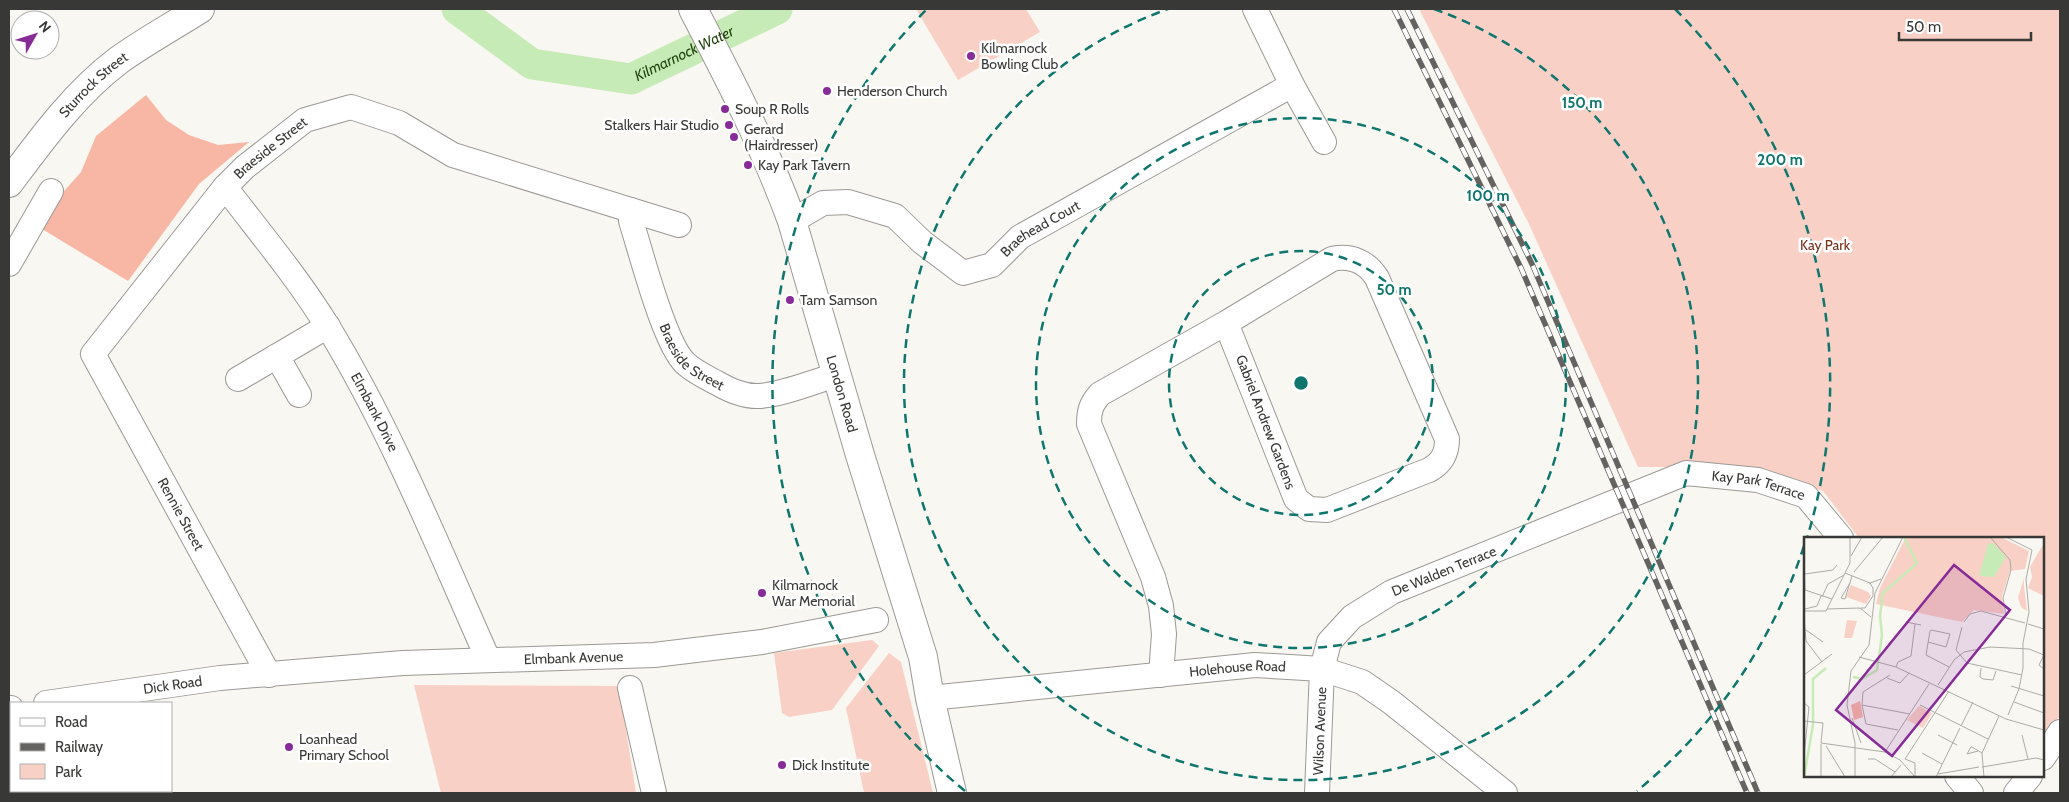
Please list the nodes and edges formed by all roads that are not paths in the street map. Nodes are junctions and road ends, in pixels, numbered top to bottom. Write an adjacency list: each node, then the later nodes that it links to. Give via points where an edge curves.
1 (200, 9): 6 (main road, Sturrock Street, via 118,61 91,85 40,141)
2 (1255, 9): 4 (street)
3 (696, 15): 10 (main road, London Road, via 739,97)
4 (1292, 84): 5 (street); 10 (street, Braehead Court, via 1020,237 992,265 962,273 895,216 848,202 823,203)
5 (1324, 142)
6 (9, 183)
7 (224, 187): 9 (street, Braeside Street, via 305,120 351,107 399,123 453,155); 14 (street, Elmbank Drive); 15 (street, Braeside Street)
8 (51, 190): 12 (street)
9 (631, 210): 11 (street, Braeside Street); 17 (street, Braeside Street, via 631,221 662,317 684,362 720,385 738,393 759,396)
10 (792, 221): 17 (main road, London Road)
11 (679, 225)
12 (9, 264)
13 (1226, 323): 13 (street, Gabriel Andrew Gardens, via 1332,259 1361,262 1377,278 1447,439 1444,456 1429,470 1327,510 1309,509 1302,505 1296,499); 26 (street, Gabriel Andrew Gardens, via 1100,394 1092,402 1089,412 1089,424 1153,577 1164,634)
14 (328, 326): 16 (street); 23 (street, Elmbank Drive, via 393,444)
15 (93, 354): 25 (street, Rennie Street)
16 (277, 356): 18 (street); 19 (street)
17 (837, 375): 28 (main road, London Road, via 923,657)
18 (238, 379)
19 (299, 395)
20 (1686, 473): 21 (street, Kay Park Terrace, via 1758,480 1806,496); 24 (street, De Walden Terrace, via 1392,592 1352,617 1330,642)
21 (1840, 537)
22 (876, 620): 23 (street, Elmbank Avenue, via 762,642 654,655)
23 (488, 659): 25 (street, Elmbank Avenue)
24 (1322, 669): 26 (street, Holehouse Road, via 1255,665); 36 (street, Wilson Avenue); 37 (street, Holehouse Road, via 1362,682)
25 (269, 675): 29 (street, Dick Road, via 220,678)
26 (1161, 675): 28 (street, Holehouse Road)
27 (630, 688): 34 (street)
28 (930, 698): 35 (main road, London Road)
29 (53, 702)
30 (2060, 732): 31 (street)
31 (2044, 756)
32 (1958, 777): 38 (street)
33 (2029, 777): 39 (street)
34 (654, 793)
35 (952, 793)
36 (1317, 793)
37 (1505, 793)
38 (1971, 793)
39 (2016, 793)

